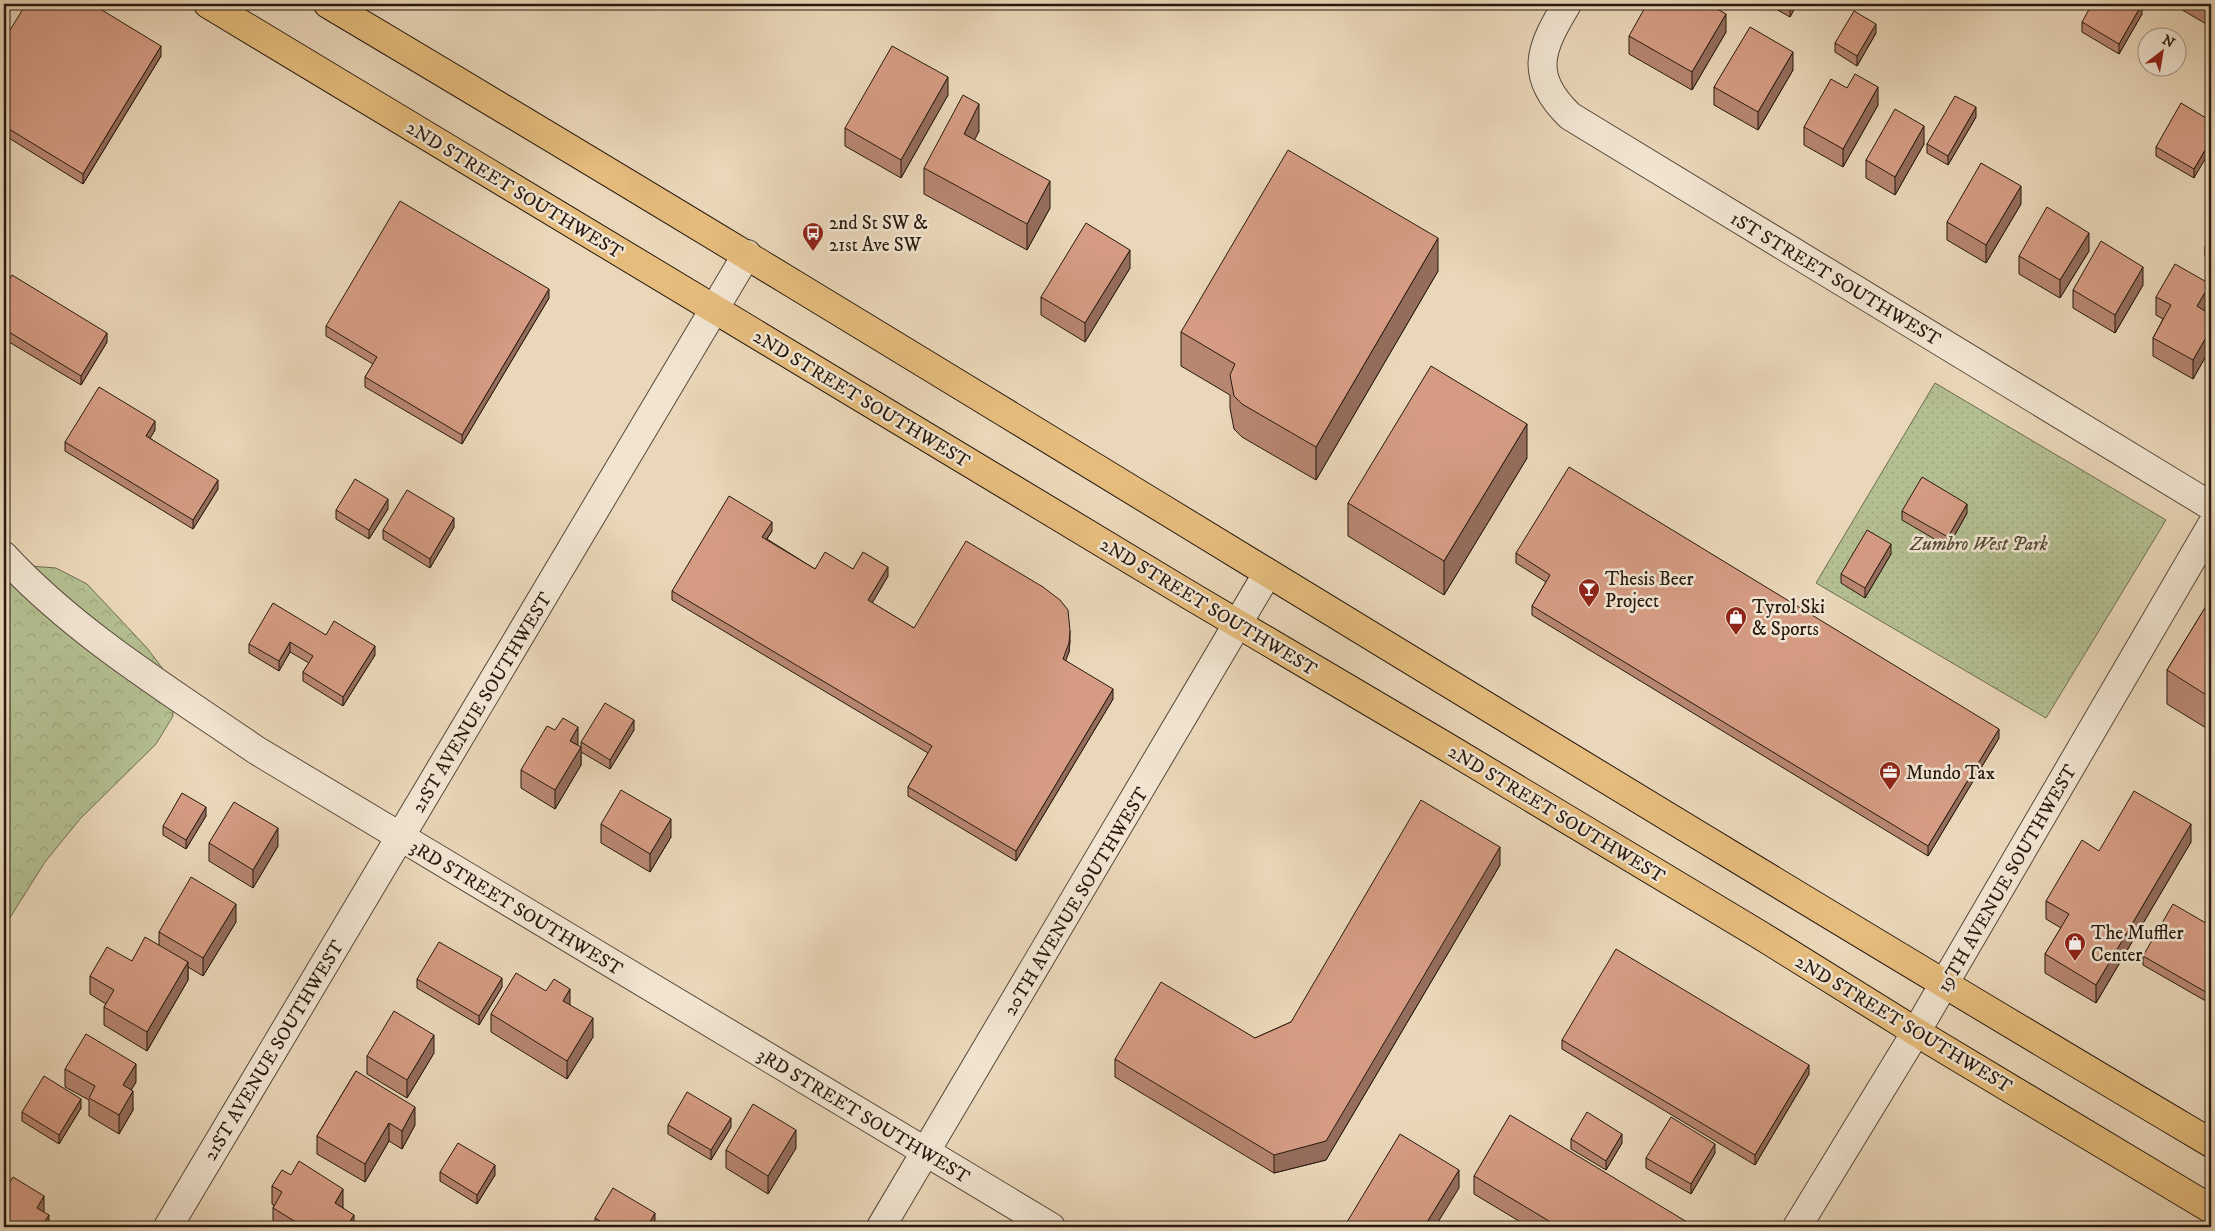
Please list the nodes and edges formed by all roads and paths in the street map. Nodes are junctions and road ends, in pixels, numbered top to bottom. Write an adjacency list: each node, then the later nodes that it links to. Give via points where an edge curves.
1 (328, 4): 4 (main road)
2 (1567, 4): 6 (street, 1ST STREET SOUTHWEST, via 1546,45 1542,72 1547,90 1570,116)
3 (219, 5): 5 (main road, 2ND STREET SOUTHWEST)
4 (747, 254): 5 (street, 21ST AVENUE SOUTHWEST); 9 (main road)
5 (714, 309): 10 (main road, 2ND STREET SOUTHWEST); 11 (street, 21ST AVENUE SOUTHWEST)
6 (2211, 506)
7 (2211, 526): 12 (street, 19TH AVENUE SOUTHWEST)
8 (4, 556): 11 (street, 3RD STREET SOUTHWEST, via 40,592 176,696 256,750)
9 (1267, 574): 10 (street, 20TH AVENUE SOUTHWEST); 12 (main road)
10 (1238, 624): 13 (main road, 2ND STREET SOUTHWEST, via 1760,935); 15 (street, 20TH AVENUE SOUTHWEST)
11 (401, 837): 15 (street, 3RD STREET SOUTHWEST); 17 (street, 21ST AVENUE SOUTHWEST)
12 (1944, 984): 13 (street, 19TH AVENUE SOUTHWEST); 14 (main road)
13 (1916, 1032): 16 (main road, 2ND STREET SOUTHWEST); 20 (street, 19TH AVENUE SOUTHWEST)
14 (2211, 1143)
15 (926, 1152): 18 (street, 20TH AVENUE SOUTHWEST); 19 (street, 3RD STREET SOUTHWEST)
16 (2211, 1209)
17 (168, 1227)
18 (882, 1227)
19 (1050, 1227)
20 (1797, 1227)

